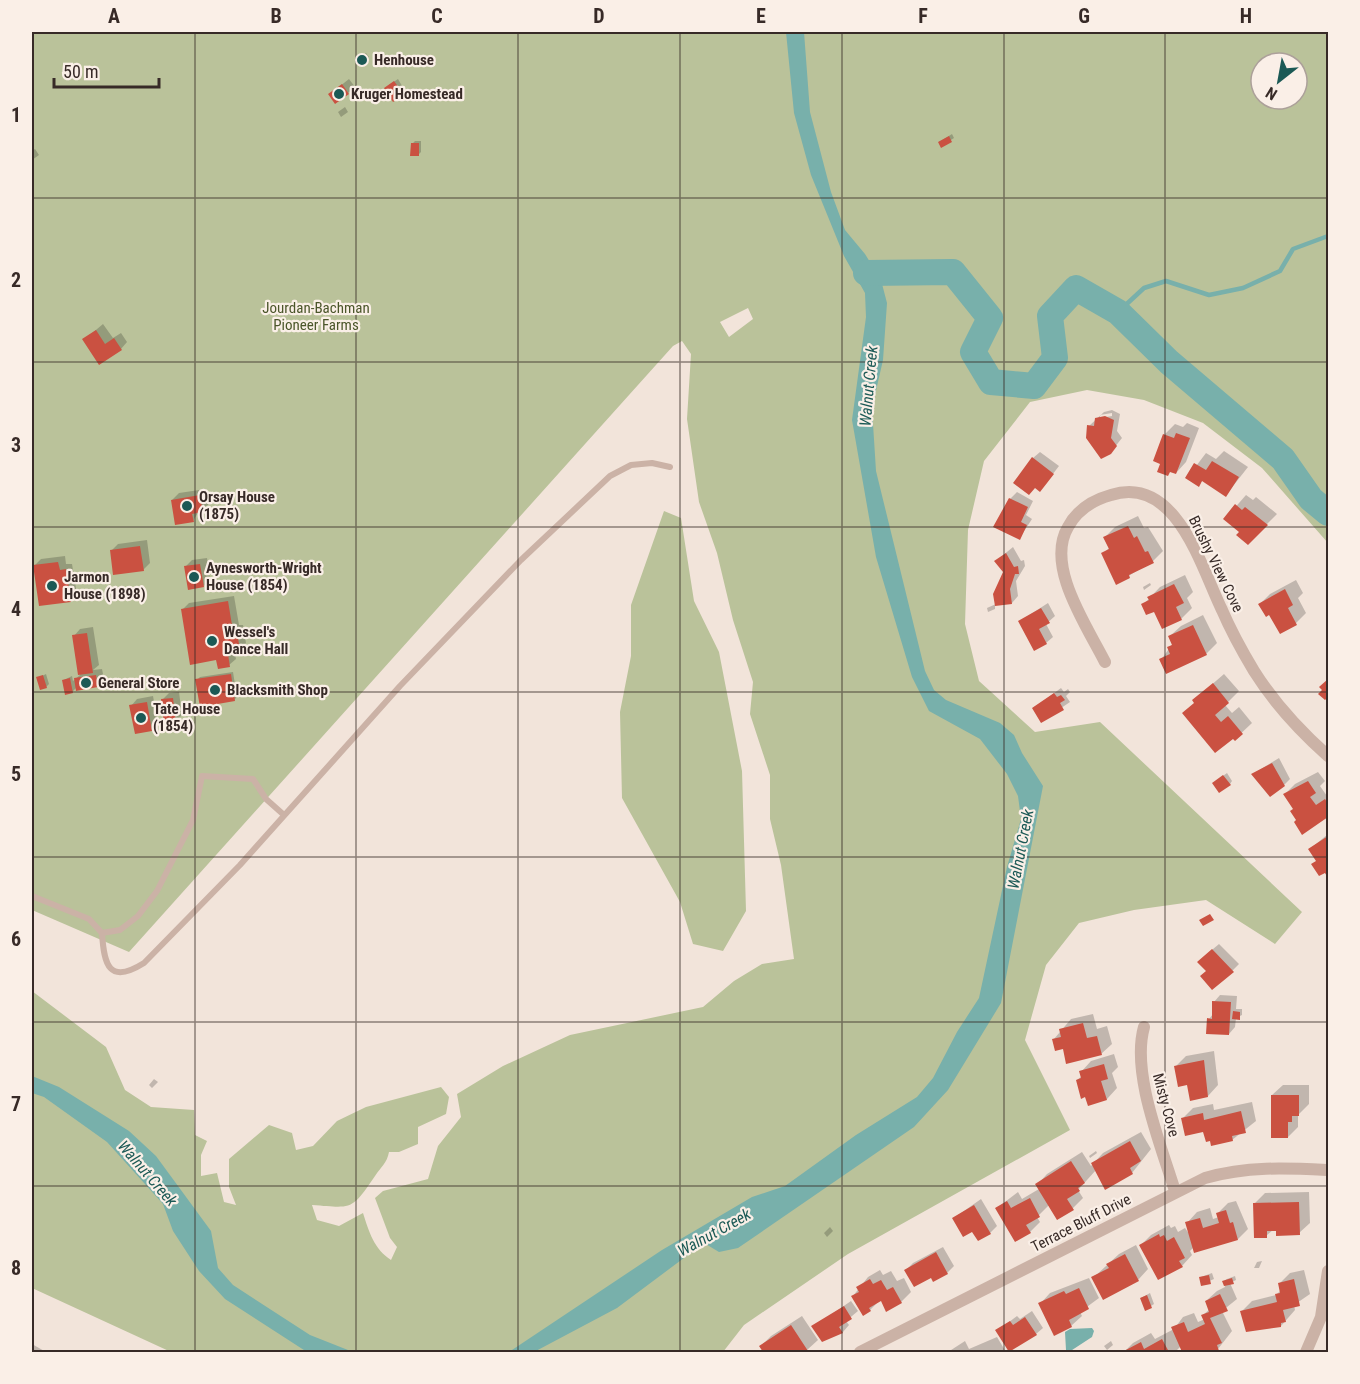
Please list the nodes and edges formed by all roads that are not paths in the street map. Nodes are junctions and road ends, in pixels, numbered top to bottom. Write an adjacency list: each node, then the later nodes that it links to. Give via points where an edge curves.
1 (670, 467): 4 (lane, via 652,463 631,465 610,476 521,560)
2 (1105, 662): 3 (street, Brushy View Cove, via 1066,581 1061,564 1062,541 1069,524 1082,509 1111,494 1137,492 1166,507 1183,527 1233,634 1262,684 1283,711)
3 (1329, 756)
4 (284, 815): 6 (lane, via 144,963 130,972 117,973 108,967 103,958); 6 (lane, via 266,799 253,779 202,776 193,820 157,891 138,916 120,930)
5 (32, 896): 6 (lane, via 89,919)
6 (102, 933)
7 (1144, 1026): 9 (street, Misty Cove, via 1139,1047 1141,1069)
8 (1329, 1170): 9 (street, Terrace Bluff Drive, via 1238,1170)
9 (1175, 1191): 11 (street, Terrace Bluff Drive)
10 (1329, 1271): 12 (street, via 1321,1317)
11 (860, 1353)
12 (1306, 1353)

